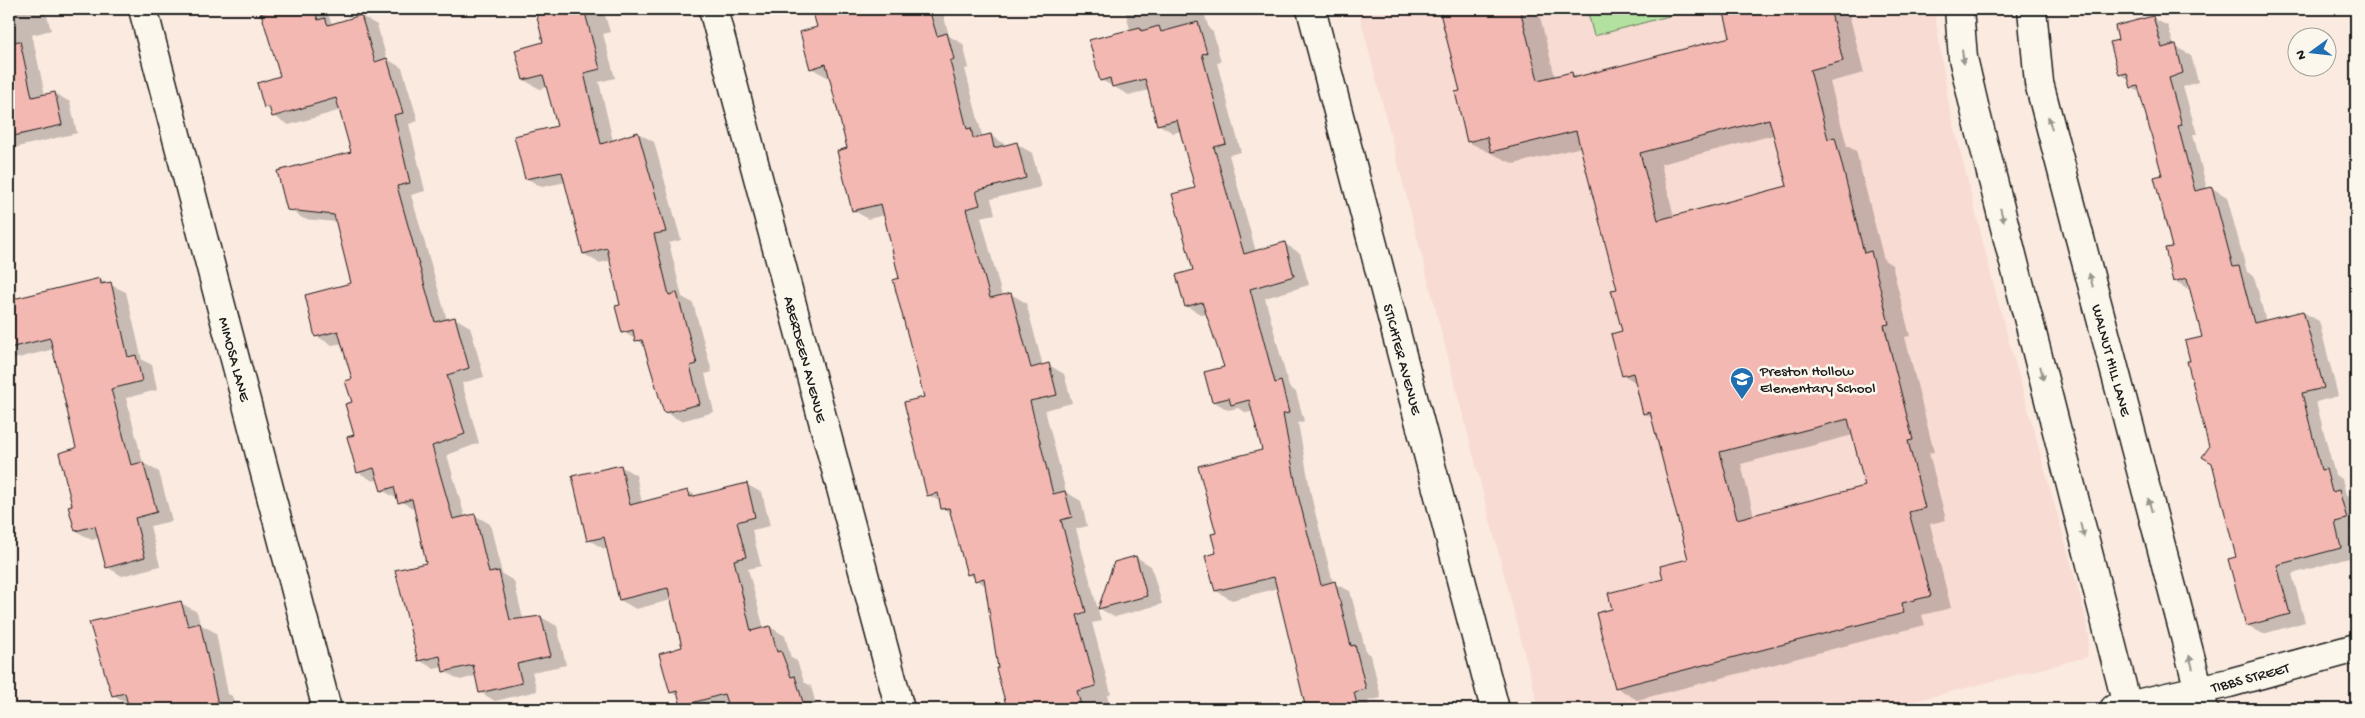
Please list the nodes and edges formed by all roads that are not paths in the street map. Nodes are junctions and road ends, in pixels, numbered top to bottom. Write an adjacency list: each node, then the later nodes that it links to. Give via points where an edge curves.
1 (143, 9): 9 (street, MIMOSA LANE)
2 (713, 9): 10 (street, ABERDEEN AVENUE)
3 (1311, 9): 11 (street, STICHTER AVENUE)
4 (1959, 9): 8 (street, one-way to 8, via 1963,58 1976,114)
5 (2032, 9): 7 (street, WALNUT HILL LANE, one-way to 5, via 2039,83)
6 (2356, 648): 7 (street, TIBBS STREET)
7 (2201, 700): 8 (street, TIBBS STREET)
8 (2123, 708)
9 (327, 709)
10 (900, 709)
11 (1495, 709)

